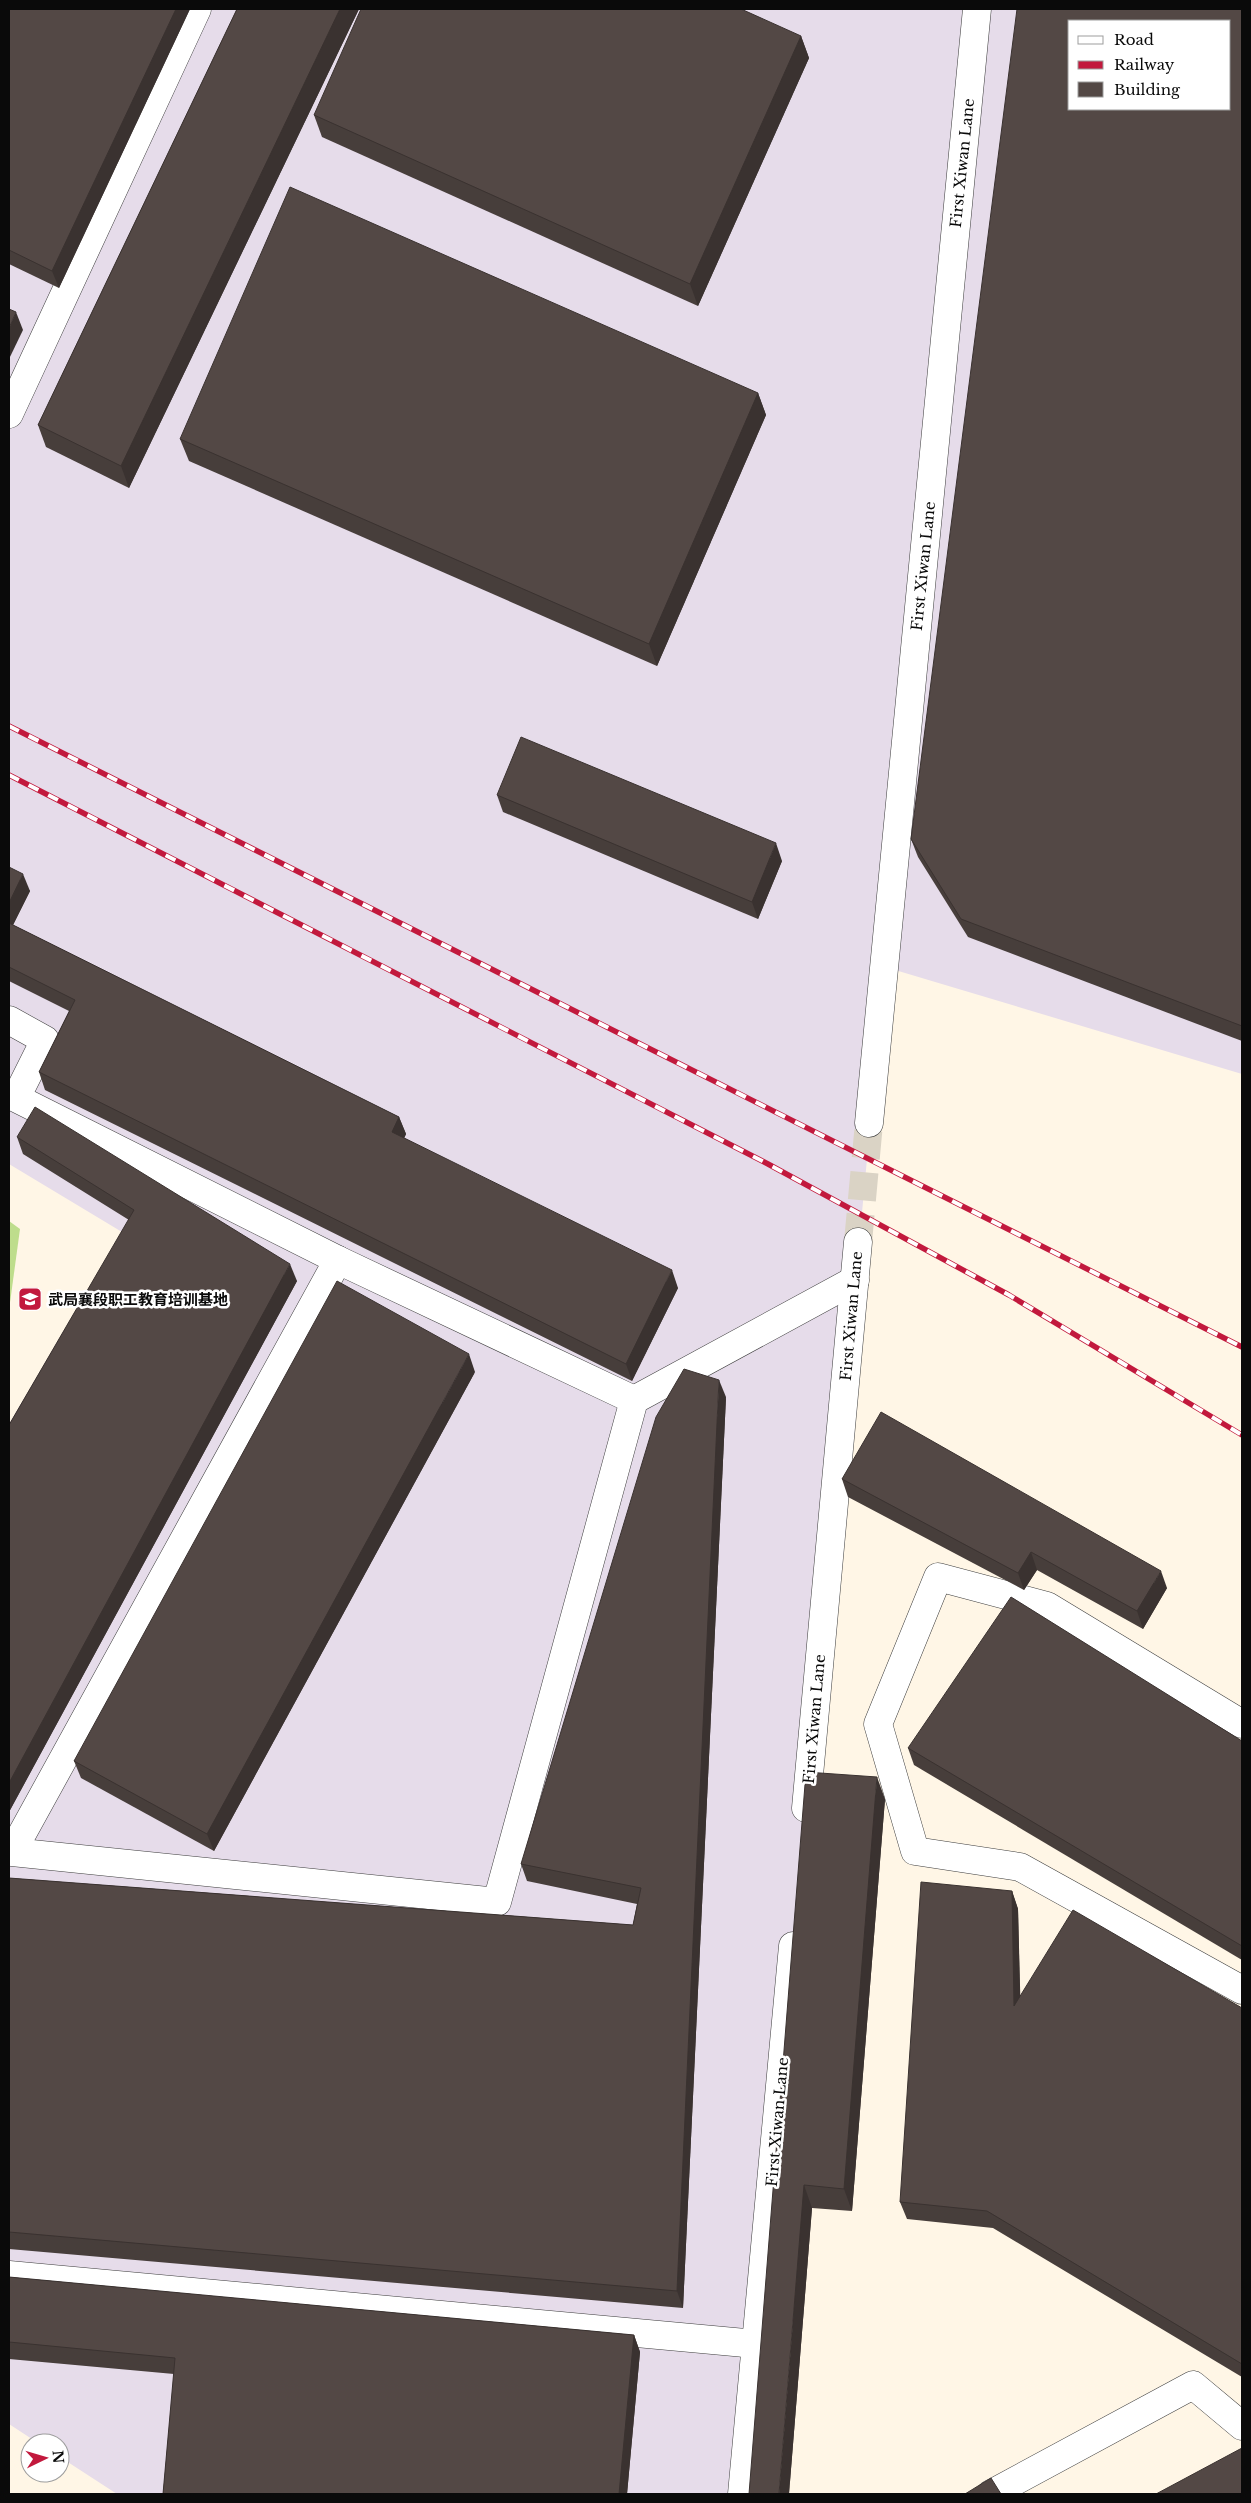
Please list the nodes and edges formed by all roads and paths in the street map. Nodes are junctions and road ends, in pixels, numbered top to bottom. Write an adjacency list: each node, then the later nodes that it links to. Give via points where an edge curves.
1 (197, 9): 3 (street)
2 (977, 9): 5 (street, First Xiwan Lane)
3 (9, 414)
4 (9, 1020): 7 (street, via 45,1040 16,1098)
5 (869, 1123)
6 (858, 1242): 8 (street, First Xiwan Lane)
7 (338, 1260): 9 (street); 9 (street, via 12,1852 497,1902)
8 (855, 1280): 9 (street); 11 (street, First Xiwan Lane)
9 (634, 1400)
10 (1242, 1724): 13 (street, via 1047,1606 938,1576 878,1724 915,1851 1020,1867)
11 (804, 1831)
12 (795, 1920): 15 (street, First Xiwan Lane)
13 (1242, 1990)
14 (9, 2275): 15 (street)
15 (756, 2344): 17 (street, First Xiwan Lane)
16 (1242, 2426): 18 (street, via 1193,2385)
17 (742, 2494)
18 (991, 2494)

